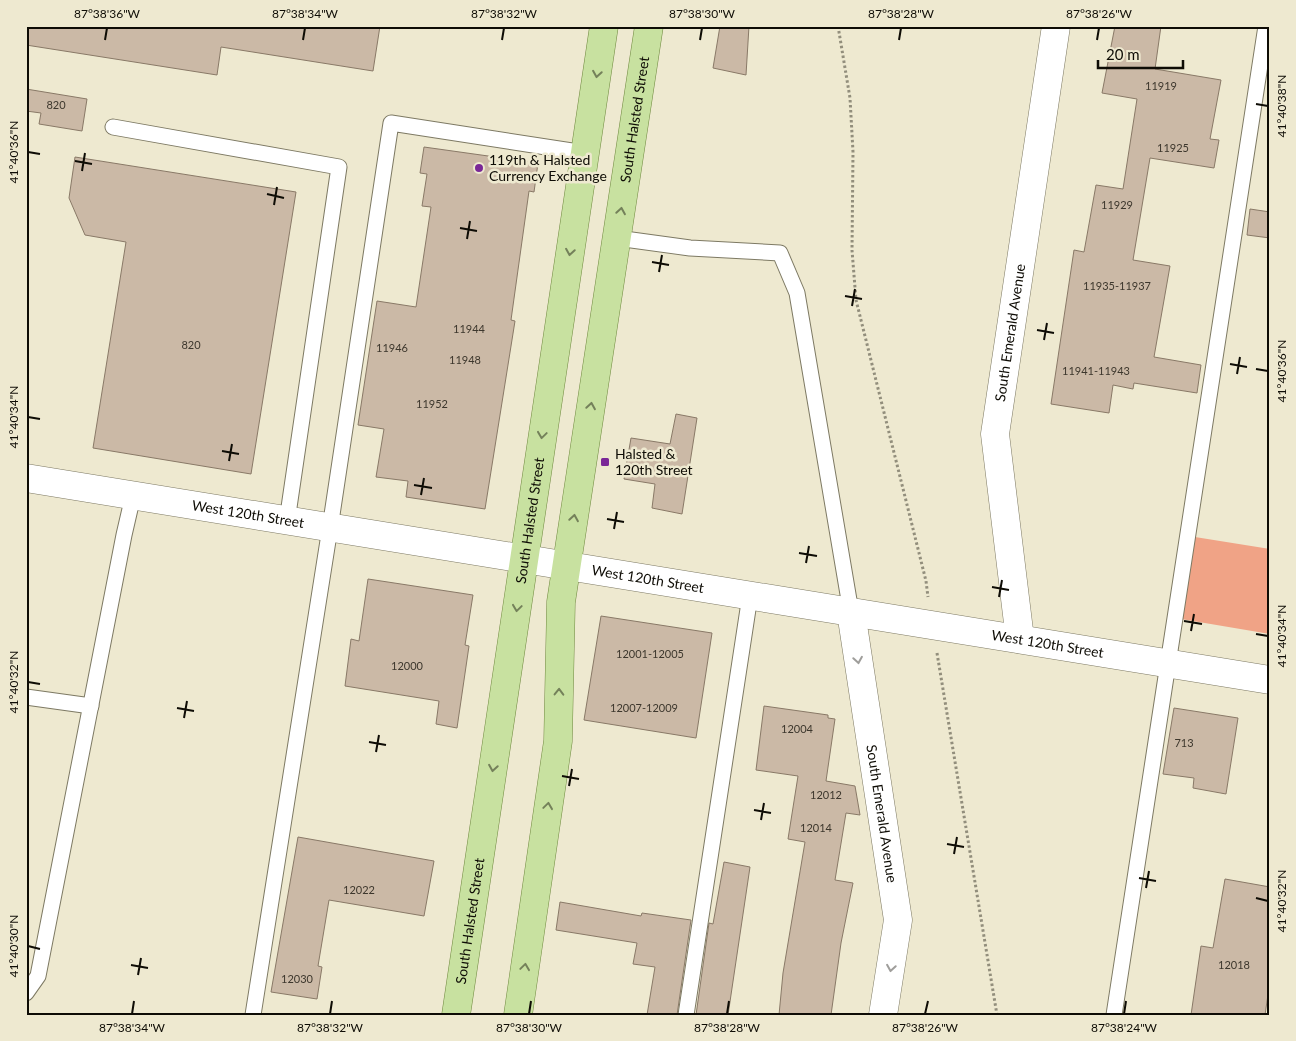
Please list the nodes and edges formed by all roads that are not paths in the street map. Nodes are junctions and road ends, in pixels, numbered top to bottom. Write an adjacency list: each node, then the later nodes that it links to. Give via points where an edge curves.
1 (604, 26): 6 (main road, South Halsted Street, one-way to 6)
2 (649, 26): 7 (main road, South Halsted Street, one-way to 2)
3 (1056, 26): 16 (street, South Emerald Avenue, via 995,434)
4 (1266, 26): 17 (lane)
5 (114, 127): 10 (lane, via 338,167)
6 (585, 153): 11 (lane, via 391,123); 12 (main road, South Halsted Street, one-way to 12)
7 (617, 238): 13 (main road, South Halsted Street, one-way to 7); 15 (lane, via 690,248 780,253 797,294)
8 (26, 478): 9 (street, West 120th Street)
9 (133, 496): 10 (street, West 120th Street); 20 (lane)
10 (286, 521): 11 (street, West 120th Street)
11 (330, 528): 12 (street, West 120th Street); 22 (lane)
12 (524, 559): 13 (street, West 120th Street); 23 (main road, South Halsted Street, one-way to 23)
13 (566, 566): 14 (street, West 120th Street); 24 (main road, South Halsted Street, one-way to 13, via 558,741 561,602)
14 (750, 596): 15 (street, West 120th Street); 25 (lane)
15 (851, 612): 16 (street, West 120th Street); 26 (street, South Emerald Avenue, one-way to 26, via 898,920)
16 (1020, 639): 17 (street, West 120th Street)
17 (1168, 663): 18 (street, West 120th Street); 27 (lane)
18 (1270, 680)
19 (26, 697): 20 (lane)
20 (91, 706): 21 (lane, via 38,976)
21 (26, 993)
22 (253, 1015)
23 (456, 1015)
24 (518, 1015)
25 (686, 1015)
26 (883, 1015)
27 (1114, 1015)

